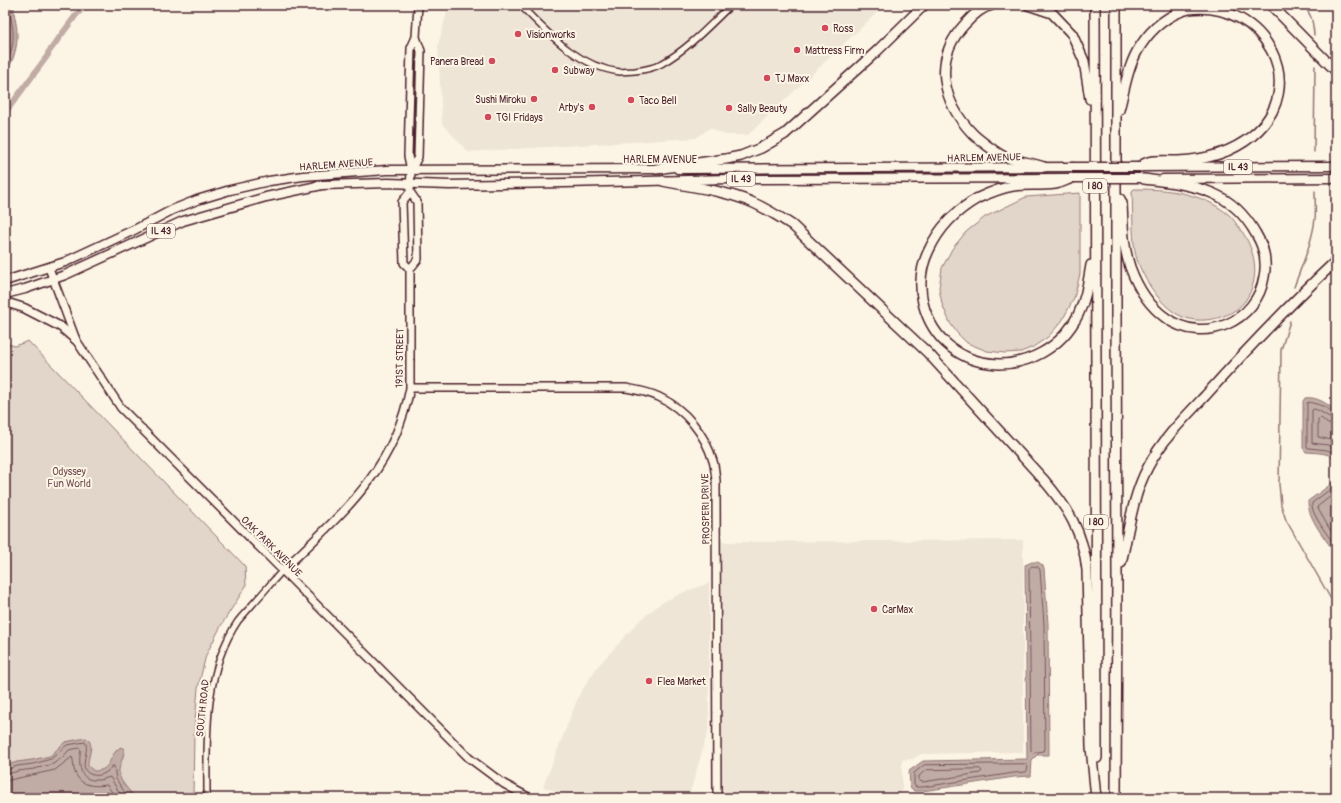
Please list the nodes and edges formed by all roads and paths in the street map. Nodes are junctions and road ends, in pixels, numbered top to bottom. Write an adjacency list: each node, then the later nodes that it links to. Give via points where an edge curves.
1 (418, 5): 10 (street, 191ST STREET)
2 (520, 5): 3 (street, via 552,37 582,60 620,72 660,65 682,50)
3 (731, 5)
4 (924, 5): 17 (highway, via 877,52 774,141 741,156)
5 (992, 5): 15 (highway, via 967,21 951,42 944,70 947,92 955,112 974,135 1004,157)
6 (1028, 5): 13 (highway, via 1052,14 1072,34 1084,61)
7 (1095, 5): 13 (highway, I 80)
8 (1116, 5): 12 (highway, I 80)
9 (1271, 5): 11 (highway)
10 (416, 37): 18 (street, 191ST STREET, via 411,48 408,156); 18 (street, 191ST STREET, via 421,51 418,156)
11 (1336, 71)
12 (1115, 123): 16 (highway, via 1137,52 1147,36 1171,16 1196,8 1225,9 1252,22 1269,41 1278,65 1279,90 1271,112 1256,132 1244,142 1211,156 1148,162); 25 (highway, I 80)
13 (1095, 126): 26 (highway, I 80)
14 (1336, 166): 16 (main road, HARLEM AVENUE / IL 43)
15 (1044, 167): 16 (main road, HARLEM AVENUE / IL 43, bridge); 17 (main road, HARLEM AVENUE / IL 43)
16 (1140, 167)
17 (656, 169): 18 (main road, HARLEM AVENUE / IL 43)
18 (411, 170): 23 (street, 191ST STREET); 28 (main road, HARLEM AVENUE / IL 43, via 303,176 230,190 172,210)
19 (1072, 178): 21 (main road, HARLEM AVENUE / IL 43, bridge); 22 (main road, HARLEM AVENUE / IL 43); 26 (highway, via 1055,184 1001,189 977,199 960,211 936,236 927,254 921,279 925,308 943,339 966,356 1000,364 1030,359 1057,342 1074,322 1086,292)
20 (1336, 178): 21 (main road, HARLEM AVENUE / IL 43)
21 (1142, 179): 25 (highway, via 1190,186 1212,193 1233,205 1252,226 1262,247 1266,264 1265,273 1256,301 1238,319 1220,328 1194,330 1172,322 1156,310 1138,285 1130,265 1122,203)
22 (662, 181): 23 (main road, HARLEM AVENUE / IL 43, via 450,185); 41 (highway, via 731,195 777,215 792,225 928,353 1060,500 1076,527 1088,570 1091,747)
23 (410, 183): 24 (street, 191ST STREET); 30 (main road, HARLEM AVENUE / IL 43, via 322,185 266,196 183,221)
24 (410, 192): 29 (street, 191ST STREET, via 417,202 418,259); 29 (street, 191ST STREET, via 402,202 404,263)
25 (1116, 192): 37 (highway, I 80)
26 (1095, 246): 41 (highway, I 80)
27 (1336, 261): 37 (highway, via 1285,311 1162,445 1148,466 1132,507)
28 (49, 268): 30 (street, OAK PARK AVENUE); 31 (main road, HARLEM AVENUE / IL 43)
29 (410, 269): 35 (street, 191ST STREET)
30 (53, 279): 32 (main road, HARLEM AVENUE / IL 43); 34 (street, OAK PARK AVENUE)
31 (5, 281)
32 (5, 294)
33 (5, 302): 34 (main road, via 24,308 61,327)
34 (76, 340): 36 (street, OAK PARK AVENUE, via 121,408)
35 (410, 388): 36 (street, 191ST STREET, via 395,437 374,475 345,510); 40 (street, PROSPERI DRIVE, via 626,388 643,391 664,400 688,418 699,431 713,462 716,480)
36 (282, 571): 38 (street, SOUTH ROAD, via 239,621 224,646 215,672 209,710); 39 (street, OAK PARK AVENUE, via 469,758 504,784)
37 (1118, 578): 42 (highway, I 80)
38 (207, 798)
39 (530, 798)
40 (717, 798)
41 (1097, 798)
42 (1116, 798)

